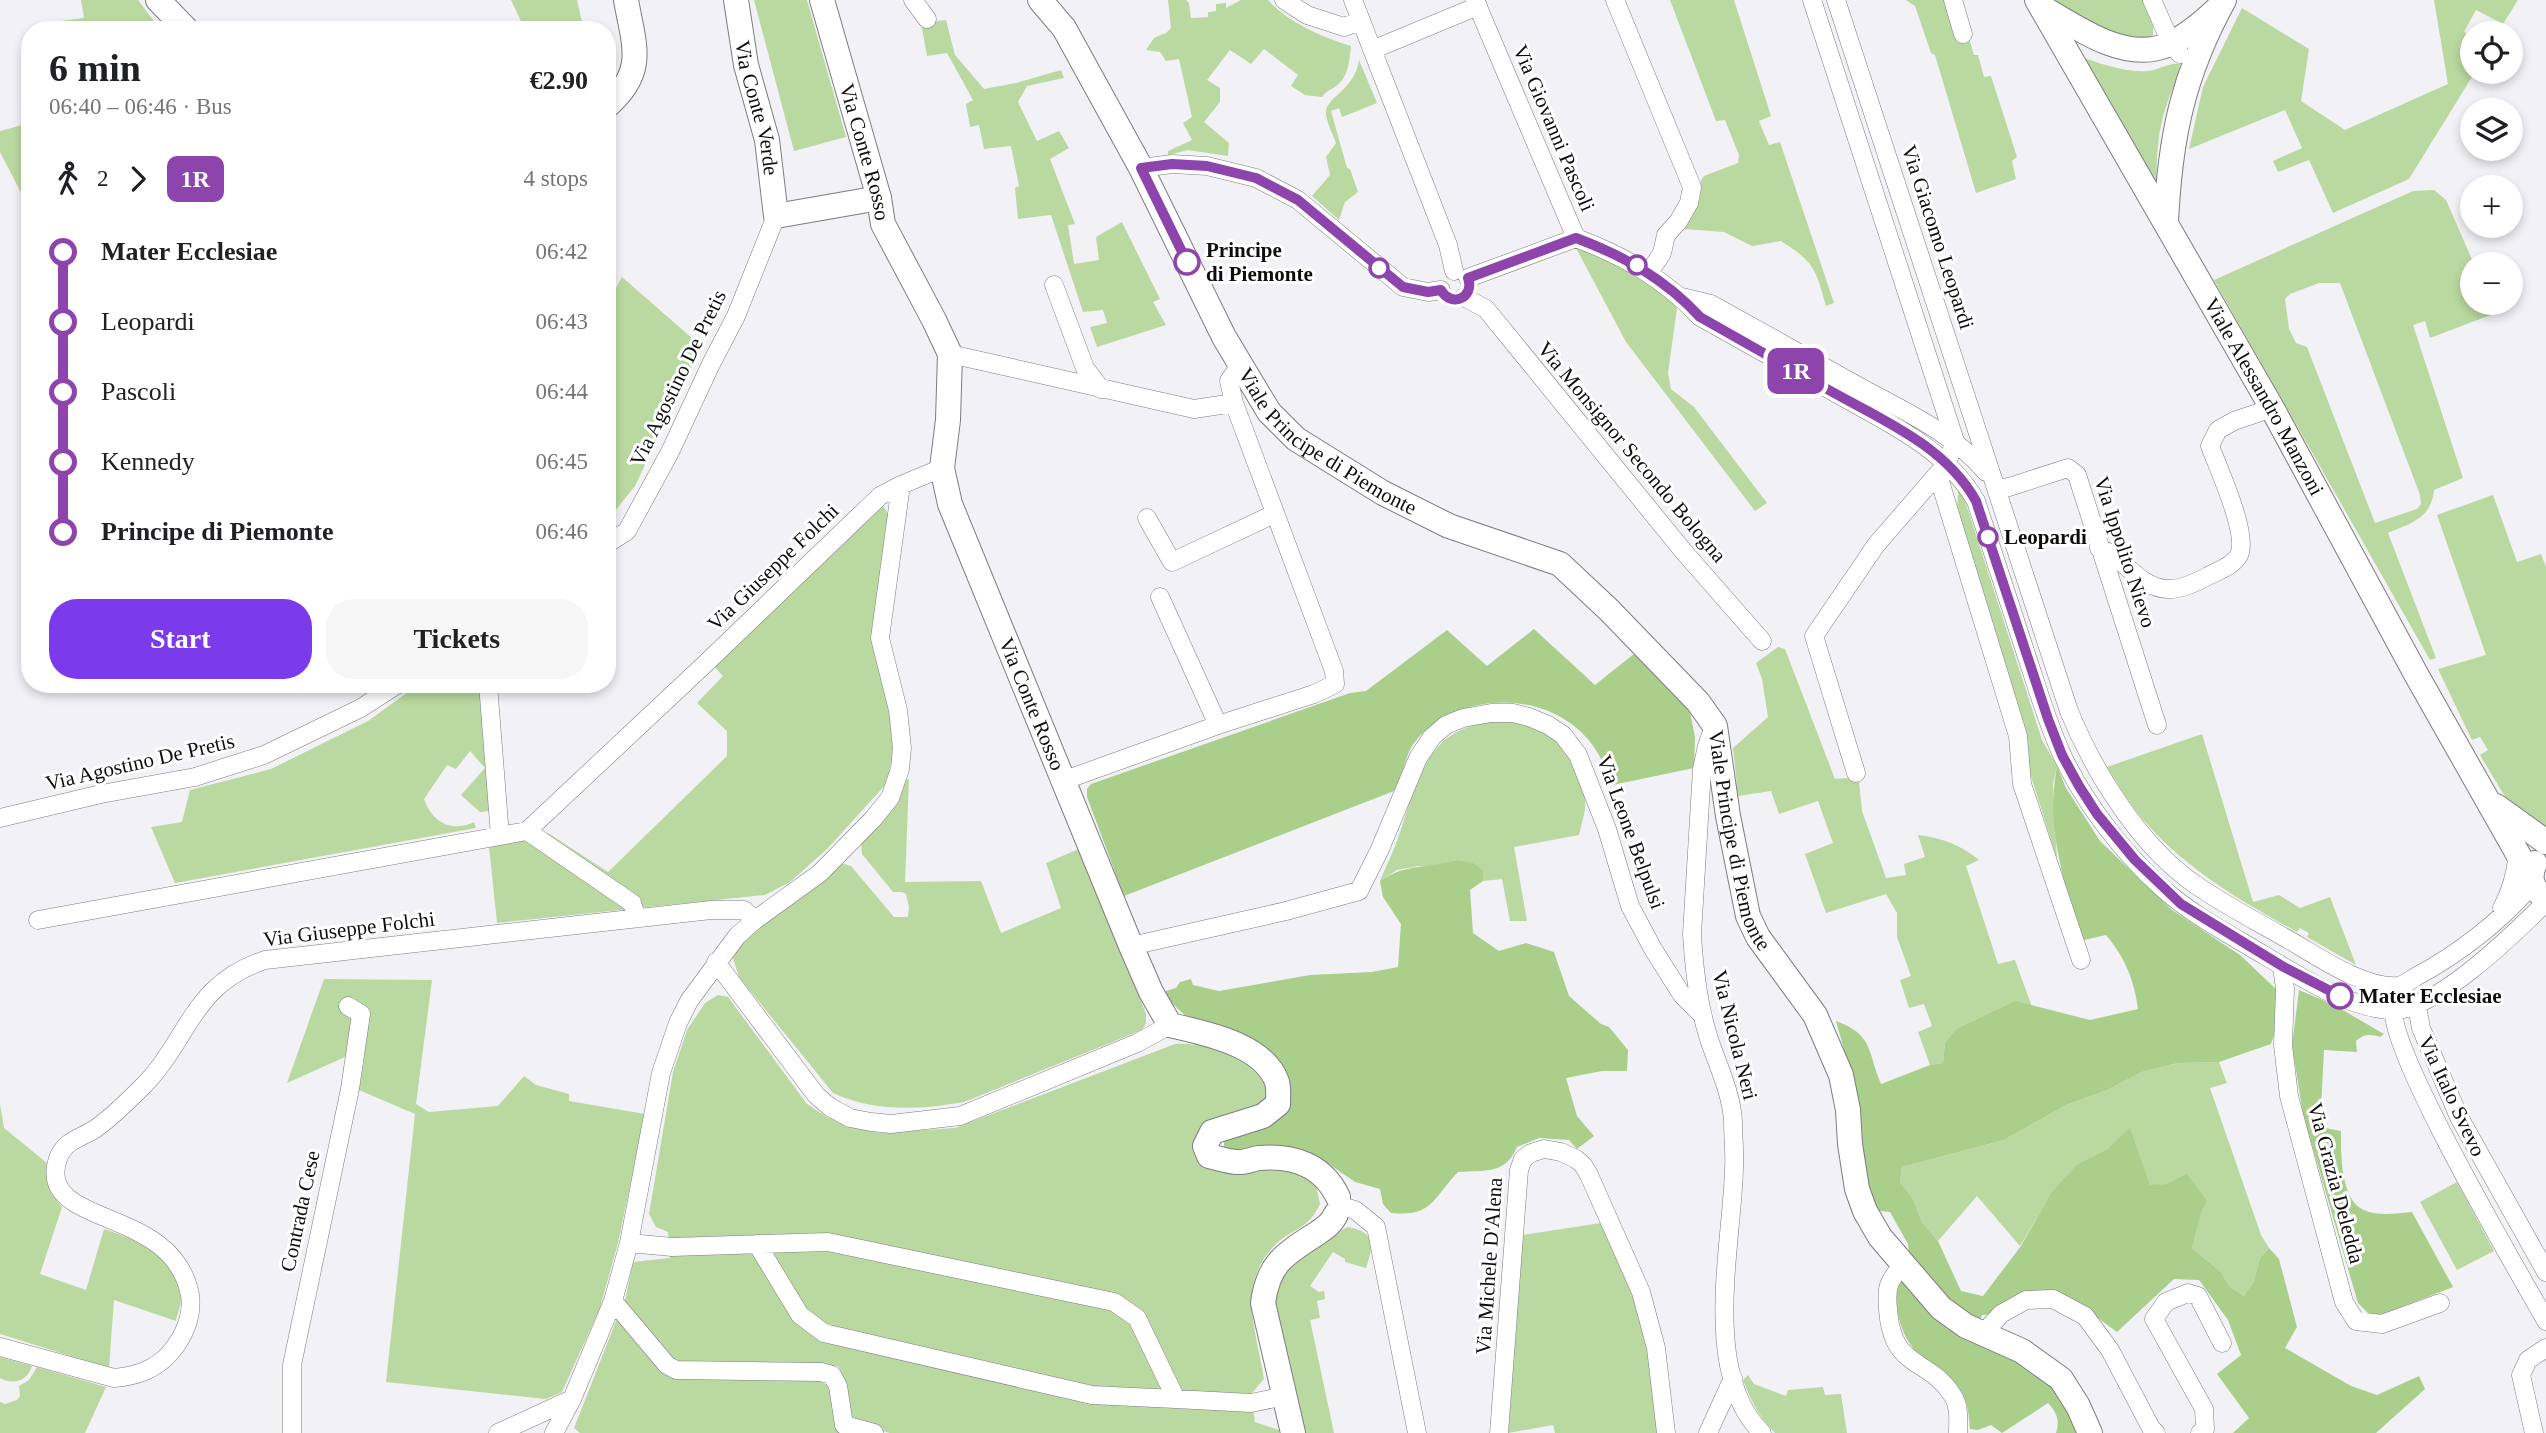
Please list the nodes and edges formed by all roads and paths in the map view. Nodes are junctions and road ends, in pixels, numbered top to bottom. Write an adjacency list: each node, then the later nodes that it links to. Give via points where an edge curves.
1 (158, 0): 18 (street)
2 (626, 0): 27 (street, via 635,52 632,77)
3 (736, 0): 32 (street, Via Conte Verde, via 746,65 767,140)
4 (822, 0): 29 (street, Via Conte Rosso)
5 (913, 0): 17 (street)
6 (1040, 0): 28 (street, Viale Principe di Piemonte, via 1064,28)
7 (1284, 0): 19 (street, via 1307,15 1344,27)
8 (1353, 0): 19 (street)
9 (1615, 0): 35 (street, via 1692,187 1689,203 1666,235)
10 (1953, 0): 20 (street)
11 (2152, 0): 23 (street)
12 (2223, 2): 22 (street); 23 (street)
13 (1476, 3): 24 (street); 34 (street, Via Giovanni Pascoli)
14 (2039, 3): 21 (street, Viale Alessandro Manzoni); 23 (street, via 2115,45)
15 (1838, 5): 16 (street); 25 (street, Via Giacomo Leopardi)
16 (1815, 9): 26 (street, Via Giacomo Leopardi)
17 (927, 19)
18 (178, 21)
19 (1360, 21): 24 (street)
20 (1963, 34)
21 (2056, 34): 23 (street, via 2124,63 2162,62); 33 (street, Viale Alessandro Manzoni)
22 (2207, 38): 23 (street); 33 (street, via 2180,102)
23 (2176, 48)
24 (1372, 50): 36 (street)
25 (1865, 89): 26 (street); 30 (street, Via Giacomo Leopardi)
26 (1844, 97): 31 (street, Via Giacomo Leopardi)
27 (616, 99)
28 (1141, 168): 38 (street, via 1207,166 1256,178 1298,200 1403,287); 42 (street, Viale Principe di Piemonte)
29 (879, 198): 32 (street); 41 (street, Via Conte Rosso, via 883,224)
30 (1903, 204): 31 (street); 50 (street, Via Giacomo Leopardi)
31 (1881, 211): 46 (street, Via Giacomo Leopardi)
32 (776, 216): 53 (street, Via Agostino De Pretis, via 736,316 670,452 627,531)
33 (2166, 222): 45 (street, Viale Alessandro Manzoni)
34 (1576, 238): 35 (street, Via Giovanni Pascoli); 36 (street)
35 (1649, 273): 40 (street, Via Giovanni Pascoli)
36 (1461, 275): 38 (street, via 1443,278); 39 (street, via 1470,288)
37 (1054, 285): 43 (street, via 1085,368)
38 (1441, 290): 39 (street, via 1451,299)
39 (1464, 297): 56 (street, Via Monsignor Secondo Bologna, via 1486,309)
40 (1682, 297): 46 (street, Via Giovanni Pascoli, via 1711,304); 48 (street, Via Giovanni Pascoli, via 1700,317 1909,435)
41 (950, 354): 43 (street); 47 (street, Via Conte Rosso)
42 (1240, 365): 44 (street, via 1229,381); 63 (street, Viale Principe di Piemonte, via 1269,412 1307,446 1383,493 1449,526 1560,564 1688,692)
43 (1101, 389): 44 (street, via 1194,409)
44 (1234, 403): 51 (street)
45 (2272, 408): 54 (street, via 2218,430 2210,446 2241,538 2239,554 2229,565 2197,582 2167,589 2140,580 2112,553); 66 (street, Viale Alessandro Manzoni)
46 (1955, 441): 48 (street); 50 (street, Via Giacomo Leopardi, via 1987,472)
47 (942, 468): 49 (street, Via Giuseppe Folchi); 65 (street, Via Conte Rosso, via 950,504)
48 (1943, 469): 60 (street, via 1966,484 1976,501); 64 (street, via 1876,545 1814,636); 81 (street, via 2018,736 2022,784)
49 (901, 485): 68 (street, Via Giuseppe Folchi, via 880,496); 78 (street, via 880,638 898,710 900,769 890,798 873,819 820,873)
50 (1996, 489): 54 (street, Via Ippolito Nievo, via 2068,468 2077,475); 59 (street, Via Giacomo Leopardi)
51 (1274, 514): 52 (street, via 1172,562); 62 (street, via 1335,684)
52 (1147, 517)
53 (616, 538)
54 (2099, 548): 61 (street, Via Ippolito Nievo)
55 (1160, 597): 62 (street)
56 (1762, 641)
57 (384, 693): 67 (street, Via Agostino De Pretis, via 264,755 195,777)
58 (489, 693): 69 (street)
59 (2069, 711): 60 (street); 74 (street, Via Giacomo Leopardi, via 2084,746 2132,821 2193,883)
60 (2048, 719): 79 (street, via 2079,786 2111,832 2160,886)
61 (2157, 724)
62 (1217, 725): 65 (street)
63 (1715, 726): 90 (street, Via Nicola Neri, via 1702,769 1692,934); 99 (street, Viale Principe di Piemonte, via 1748,916 1815,1015 1840,1075 1857,1189 1880,1237)
64 (1856, 773)
65 (1065, 779): 80 (street, Via Conte Rosso)
66 (2484, 797): 70 (street, Viale Alessandro Manzoni); 71 (street, Viale Alessandro Manzoni)
67 (0, 818)
68 (527, 831): 69 (street); 75 (street, via 632,903)
69 (500, 836): 77 (street)
70 (2546, 842)
71 (2518, 852): 73 (street, Viale Alessandro Manzoni); 76 (street, via 2511,893)
72 (2546, 854): 73 (street, via 2534,864)
73 (2539, 890): 76 (street, via 2522,896); 88 (street, via 2490,954)
74 (2218, 898): 79 (street); 83 (street, Via Giacomo Leopardi)
75 (637, 918): 78 (street, Via Giuseppe Folchi, via 744,909); 106 (street, Via Giuseppe Folchi, via 265,960 230,976 203,1000 145,1085 96,1128 66,1145 56,1162 62,1193 146,1236 179,1264 191,1301 180,1342 149,1370 114,1378)
76 (2498, 918): 86 (street, via 2437,966)
77 (38, 920)
78 (755, 920): 82 (street)
79 (2204, 920): 84 (street)
80 (1131, 946): 90 (street, Via Leone Belpulsi, via 1359,891 1418,758 1432,737 1462,719 1513,713 1548,724 1578,755 1630,906 1682,995); 91 (street, Via Conte Rosso)
81 (2081, 960)
82 (716, 962): 91 (street, via 816,1095 850,1118 871,1122 960,1116); 96 (street, via 678,1023 661,1073)
83 (2333, 965): 85 (street); 86 (street, Via Giacomo Leopardi, via 2378,983)
84 (2282, 966): 85 (street); 102 (street, Via Grazia Deledda, via 2289,1096 2344,1301 2356,1321 2382,1324)
85 (2321, 986): 89 (street, via 2366,1006)
86 (2399, 986): 88 (street, Via Italo Svevo); 89 (street)
87 (348, 1006): 112 (street, Contrada Cese, via 361,1014 292,1365)
88 (2417, 1007): 89 (street); 92 (street, Via Italo Svevo)
89 (2391, 1011): 93 (street, Via Italo Svevo)
90 (1703, 1016): 108 (street, Via Nicola Neri, via 1732,1117 1734,1170 1725,1318)
91 (1170, 1025): 94 (street, via 1247,1050 1272,1072 1278,1084 1278,1104 1263,1116 1212,1132 1205,1146 1209,1156 1238,1162 1296,1160 1315,1168 1332,1184)
92 (2432, 1058): 93 (street); 95 (street, Via Italo Svevo)
93 (2411, 1066): 98 (street, Via Italo Svevo, via 2437,1126)
94 (1340, 1206): 109 (street, via 1328,1226 1281,1258 1266,1283 1263,1303); 117 (street, via 1355,1210 1376,1227)
95 (2526, 1238): 98 (street); 100 (street, Via Italo Svevo)
96 (629, 1243): 97 (street, via 672,1247); 101 (street)
97 (757, 1244): 111 (street, via 800,1315 824,1333 1093,1395); 111 (street, via 828,1242 1114,1301 1137,1318)
98 (2506, 1250): 103 (street, Via Italo Svevo)
99 (1902, 1266): 104 (street, Viale Principe di Piemonte, via 1941,1308); 122 (street, via 1889,1279 1891,1336 1899,1350 1954,1397)
100 (2546, 1272)
101 (613, 1301): 110 (street); 115 (street, via 676,1370 832,1375 844,1424)
102 (2440, 1303)
103 (2546, 1321)
104 (1985, 1336): 123 (street, Viale Principe di Piemonte, via 2022,1352 2061,1380); 124 (street, via 2001,1314 2026,1300 2053,1299 2085,1316 2110,1350)
105 (2222, 1343): 125 (street, via 2199,1296 2188,1293 2166,1302 2154,1319 2204,1409 2205,1429)
106 (0, 1347)
107 (2546, 1348): 126 (street, via 2528,1360 2521,1375)
108 (1732, 1378): 120 (street); 121 (street, Via Nicola Neri, via 1743,1408)
109 (1285, 1396): 111 (street, via 1251,1403); 116 (street)
110 (572, 1399): 113 (street); 114 (street)
111 (1176, 1399)
112 (292, 1433)
113 (498, 1433)
114 (554, 1433)
115 (874, 1433)
116 (1293, 1433)
117 (1417, 1433)
118 (1499, 1433): 119 (street, Via Michele D'Alena, via 1519,1170 1531,1153 1544,1149 1562,1152 1583,1165 1641,1292 1656,1348)
119 (1666, 1433)
120 (1708, 1433)
121 (1762, 1433)
122 (1958, 1433)
123 (2090, 1433)
124 (2156, 1433)
125 (2200, 1433)
126 (2534, 1433)

